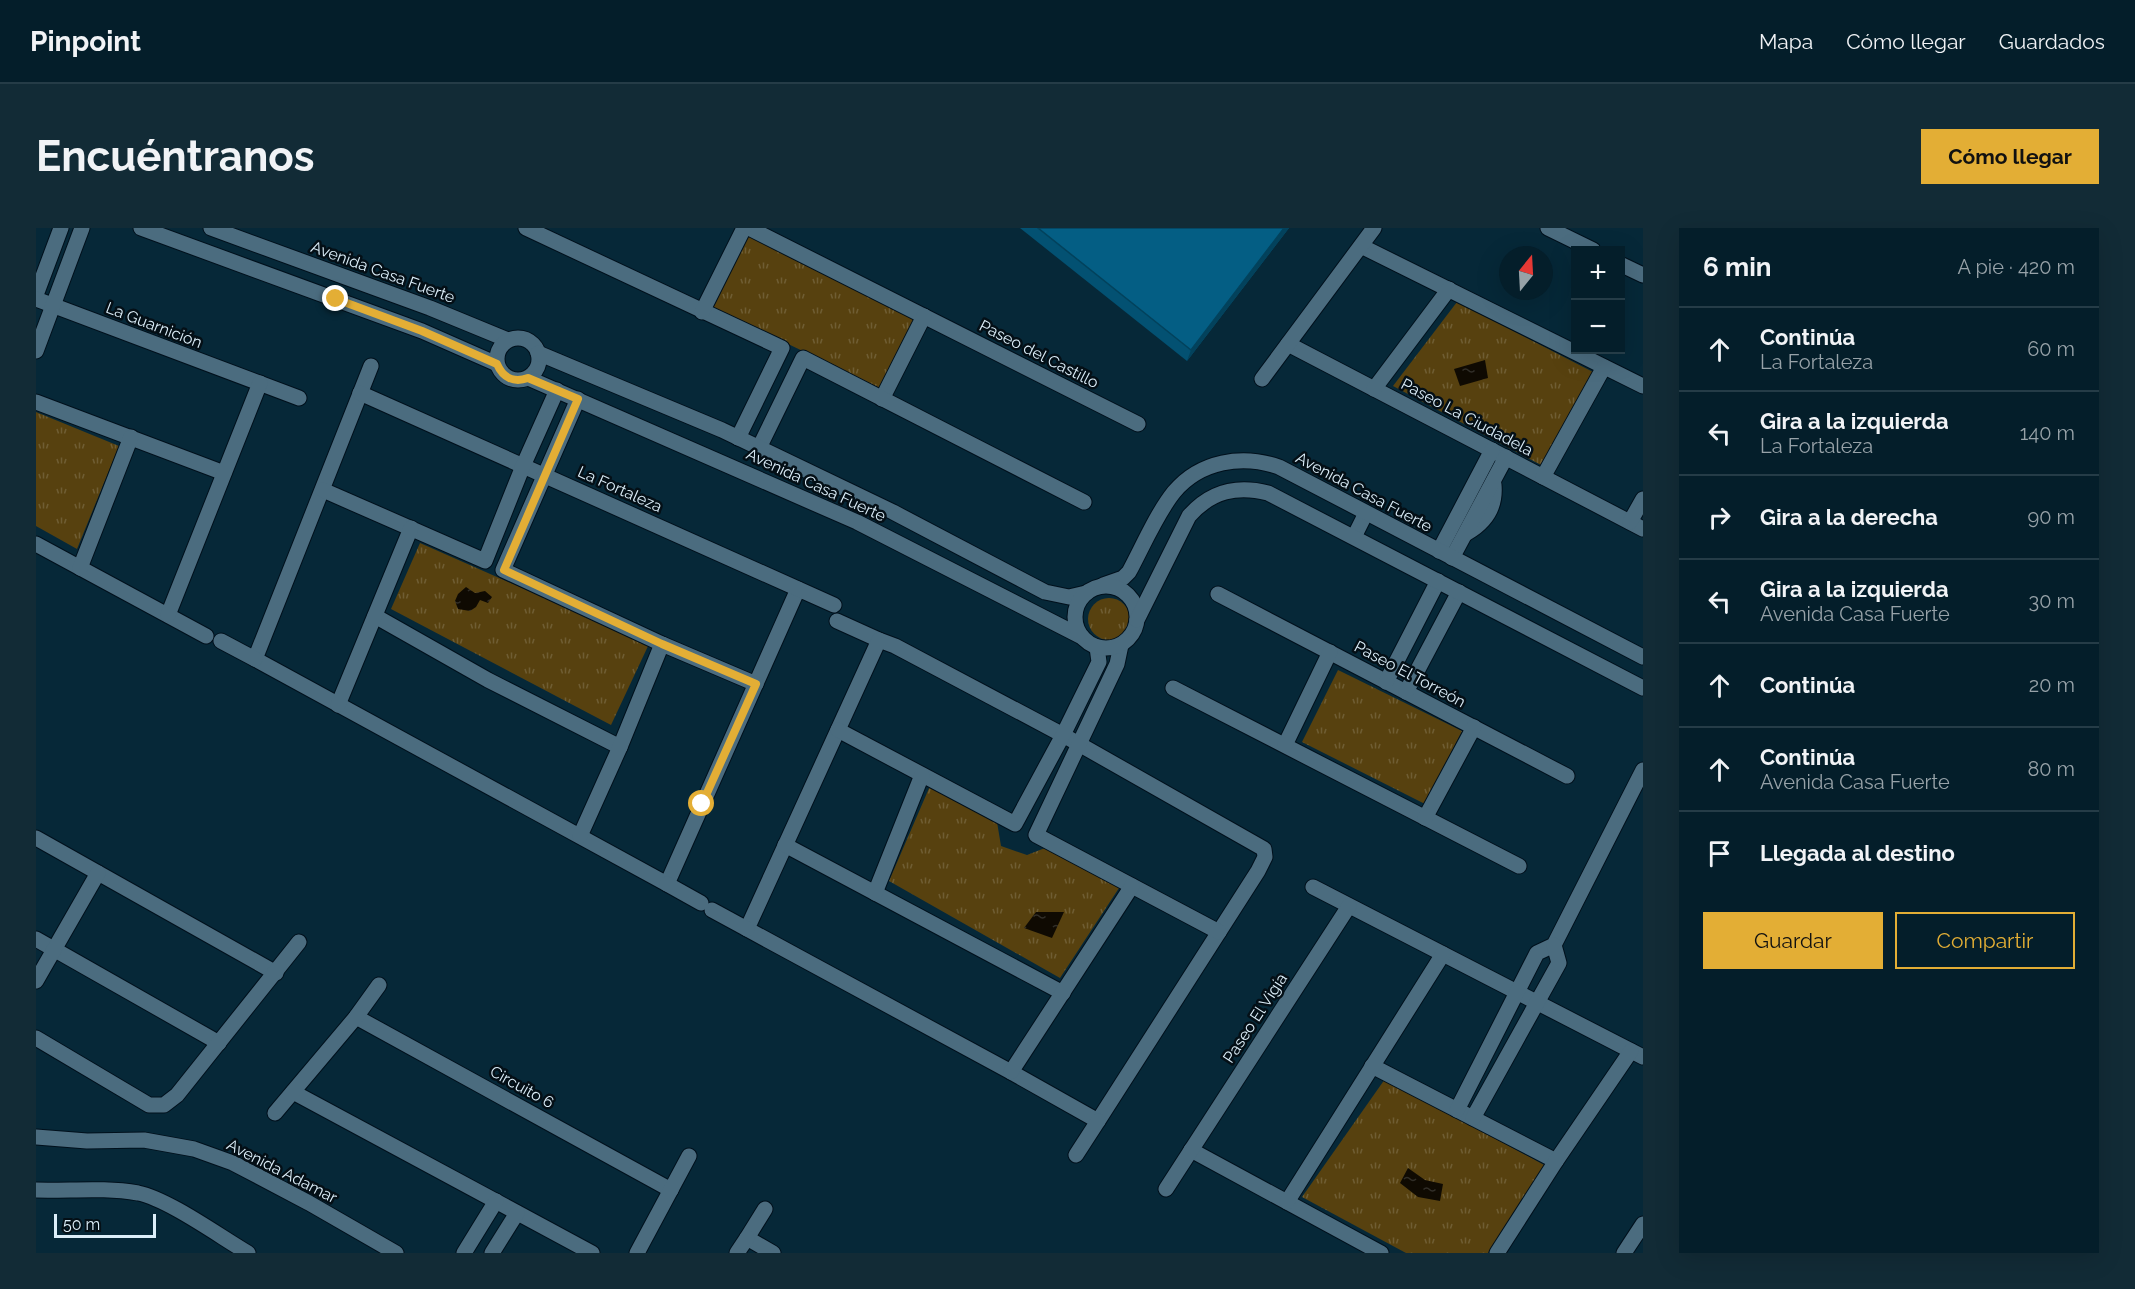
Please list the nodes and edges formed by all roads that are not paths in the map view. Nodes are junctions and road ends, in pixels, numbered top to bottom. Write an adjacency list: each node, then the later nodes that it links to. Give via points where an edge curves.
1 (61, 228): 15 (street)
2 (82, 228): 17 (street)
3 (141, 228): 24 (street, via 422,331)
4 (211, 228): 20 (street, Avenida Casa Fuerte)
5 (526, 228): 18 (street)
6 (744, 228): 18 (street)
7 (749, 228): 19 (street, Paseo del Castillo)
8 (1374, 228): 10 (street)
9 (1548, 228): 11 (street)
10 (1360, 246): 14 (street); 21 (street)
11 (1585, 246)
12 (1625, 266): 13 (street)
13 (1643, 275)
14 (1449, 289): 26 (street); 31 (street, Paseo La Ciudadela)
15 (36, 295)
16 (36, 299): 17 (street, La Guarnición)
17 (53, 306): 22 (street); 29 (street, La Guarnición)
18 (702, 312): 40 (street, via 782,348)
19 (924, 316): 36 (street); 38 (street, Paseo del Castillo)
20 (508, 340): 23 (street, via 530,341); 24 (street, via 501,346)
21 (1288, 344): 28 (street); 31 (street, Paseo La Ciudadela)
22 (36, 351)
23 (538, 353): 27 (street, via 538,367); 40 (street, Avenida Casa Fuerte)
24 (497, 364): 27 (street, via 513,380)
25 (371, 366): 33 (street)
26 (1604, 366): 30 (street); 47 (street, Paseo La Ciudadela)
27 (528, 378): 32 (street, Avenida Casa Fuerte)
28 (1262, 379)
29 (260, 383): 34 (street, La Guarnición); 45 (street)
30 (1643, 386)
31 (1374, 389): 42 (street, Paseo La Ciudadela)
32 (557, 390): 35 (street, Avenida Casa Fuerte); 44 (street)
33 (360, 393): 44 (street, La Fortaleza); 48 (street)
34 (299, 398)
35 (578, 399): 46 (street); 70 (street, Avenida Casa Fuerte, via 857,522)
36 (882, 399): 41 (street, via 803,358); 50 (street)
37 (36, 402): 39 (street)
38 (1138, 424)
39 (131, 438): 45 (street); 57 (street)
40 (738, 438): 41 (street, Avenida Casa Fuerte)
41 (759, 448): 62 (street, Avenida Casa Fuerte, via 893,512 1045,592 1069,597)
42 (1492, 450): 43 (street, Paseo La Ciudadela); 56 (street)
43 (1506, 458): 47 (street, Paseo La Ciudadela); 56 (street, via 1464,534)
44 (523, 466): 46 (street, La Fortaleza); 53 (street, via 485,561)
45 (224, 472): 65 (street)
46 (544, 475): 60 (street, La Fortaleza); 73 (street, via 504,570)
47 (1543, 477): 52 (street, Paseo La Ciudadela)
48 (323, 490): 53 (street); 78 (street)
49 (1643, 499): 52 (street, Paseo La Ciudadela)
50 (1084, 502)
51 (1366, 513): 54 (street); 56 (street, Avenida Casa Fuerte); 59 (street, Avenida Casa Fuerte, via 1262,461 1220,463 1202,470 1173,493 1129,572)
52 (1637, 526)
53 (411, 528): 66 (street)
54 (1354, 537): 58 (street); 67 (street, via 1268,493 1253,489 1222,492 1199,505 1189,516)
55 (36, 544): 57 (street)
56 (1445, 554): 77 (street, Avenida Casa Fuerte)
57 (80, 568): 65 (street)
58 (1438, 581): 61 (street); 79 (street)
59 (1102, 585): 62 (street); 67 (street, via 1116,587 1128,595 1136,606)
60 (798, 589): 64 (street, La Fortaleza); 80 (street)
61 (1459, 592): 82 (street); 83 (street)
62 (1086, 593): 70 (street, via 1074,615)
63 (1218, 594): 76 (street, Paseo El Torreón)
64 (834, 605)
65 (168, 615): 69 (street)
66 (375, 616): 84 (street); 90 (street, via 488,680)
67 (1137, 620): 74 (street, via 1135,630)
68 (837, 621): 71 (street)
69 (206, 636)
70 (1082, 637): 75 (street)
71 (879, 640): 86 (street); 87 (street)
72 (221, 641): 78 (street)
73 (662, 644): 80 (street); 90 (street)
74 (1121, 645): 75 (street); 89 (street, via 1117,664)
75 (1097, 647): 87 (street, via 1099,662)
76 (1330, 652): 79 (street, Paseo El Torreón); 88 (street, Paseo El Torreón)
77 (1643, 657)
78 (255, 659): 84 (street)
79 (1386, 681): 83 (street, Paseo El Torreón)
80 (756, 684): 100 (street)
81 (1173, 688): 88 (street)
82 (1643, 688)
83 (1406, 692): 85 (street, Paseo El Torreón)
84 (338, 705): 95 (street)
85 (1474, 727): 93 (street, Paseo El Torreón); 94 (street, Paseo El Torreón)
86 (837, 730): 92 (street); 97 (street)
87 (1064, 735): 89 (street); 92 (street, via 1015,824)
88 (1285, 745): 94 (street)
89 (1080, 746): 101 (street, via 1036,835); 106 (street, via 1264,849 1265,857 1258,871)
90 (620, 747): 95 (street)
91 (1643, 770): 109 (street)
92 (922, 775): 103 (street)
93 (1567, 776)
94 (1425, 818): 98 (street)
95 (580, 836): 100 (street)
96 (36, 838): 99 (street)
97 (786, 845): 103 (street); 105 (street)
98 (1520, 866)
99 (98, 873): 110 (street); 112 (street)
100 (667, 884): 105 (street)
101 (1132, 886): 106 (street); 116 (street)
102 (1313, 887): 104 (street)
103 (876, 893): 116 (street)
104 (1349, 906): 111 (street); 130 (street, Paseo El Vigía)
105 (747, 929): 123 (street)
106 (1219, 932): 128 (street)
107 (36, 939): 110 (street)
108 (299, 942): 112 (street)
109 (1554, 945): 115 (street, via 1538,953); 117 (street, via 1559,963)
110 (54, 950): 113 (street); 120 (street)
111 (1443, 954): 115 (street); 122 (street)
112 (276, 973): 120 (street)
113 (36, 981)
114 (379, 985): 118 (street)
115 (1517, 992): 117 (street); 125 (street)
116 (1063, 993): 123 (street)
117 (1537, 1002): 121 (street); 127 (street)
118 (356, 1017): 124 (street); 136 (street, Circuito 6)
119 (36, 1038): 120 (street, via 149,1105 164,1105 177,1095)
120 (219, 1043)
121 (1637, 1054): 133 (street)
122 (1372, 1066): 125 (street); 138 (street)
123 (1011, 1072): 128 (street)
124 (293, 1092): 126 (street); 137 (street)
125 (1457, 1110): 127 (street)
126 (274, 1113)
127 (1473, 1118): 133 (street)
128 (1098, 1121): 131 (street)
129 (36, 1137): 144 (street, Avenida Adamar, via 144,1140 194,1149 233,1163)
130 (1191, 1150): 134 (street, Paseo El Vigía); 138 (street)
131 (1077, 1155)
132 (689, 1156): 136 (street)
133 (1556, 1161): 152 (street)
134 (1166, 1189)
135 (36, 1190): 143 (street, via 105,1189 140,1194 168,1205)
136 (671, 1190): 148 (street)
137 (496, 1201): 140 (street); 145 (street)
138 (1287, 1202): 151 (street)
139 (765, 1209): 142 (street)
140 (517, 1213): 146 (street); 147 (street)
141 (1643, 1224): 153 (street)
142 (747, 1238): 149 (street); 150 (street)
143 (248, 1253)
144 (396, 1253)
145 (464, 1253)
146 (492, 1253)
147 (592, 1253)
148 (637, 1253)
149 (738, 1253)
150 (773, 1253)
151 (1381, 1253)
152 (1497, 1253)
153 (1624, 1253)

